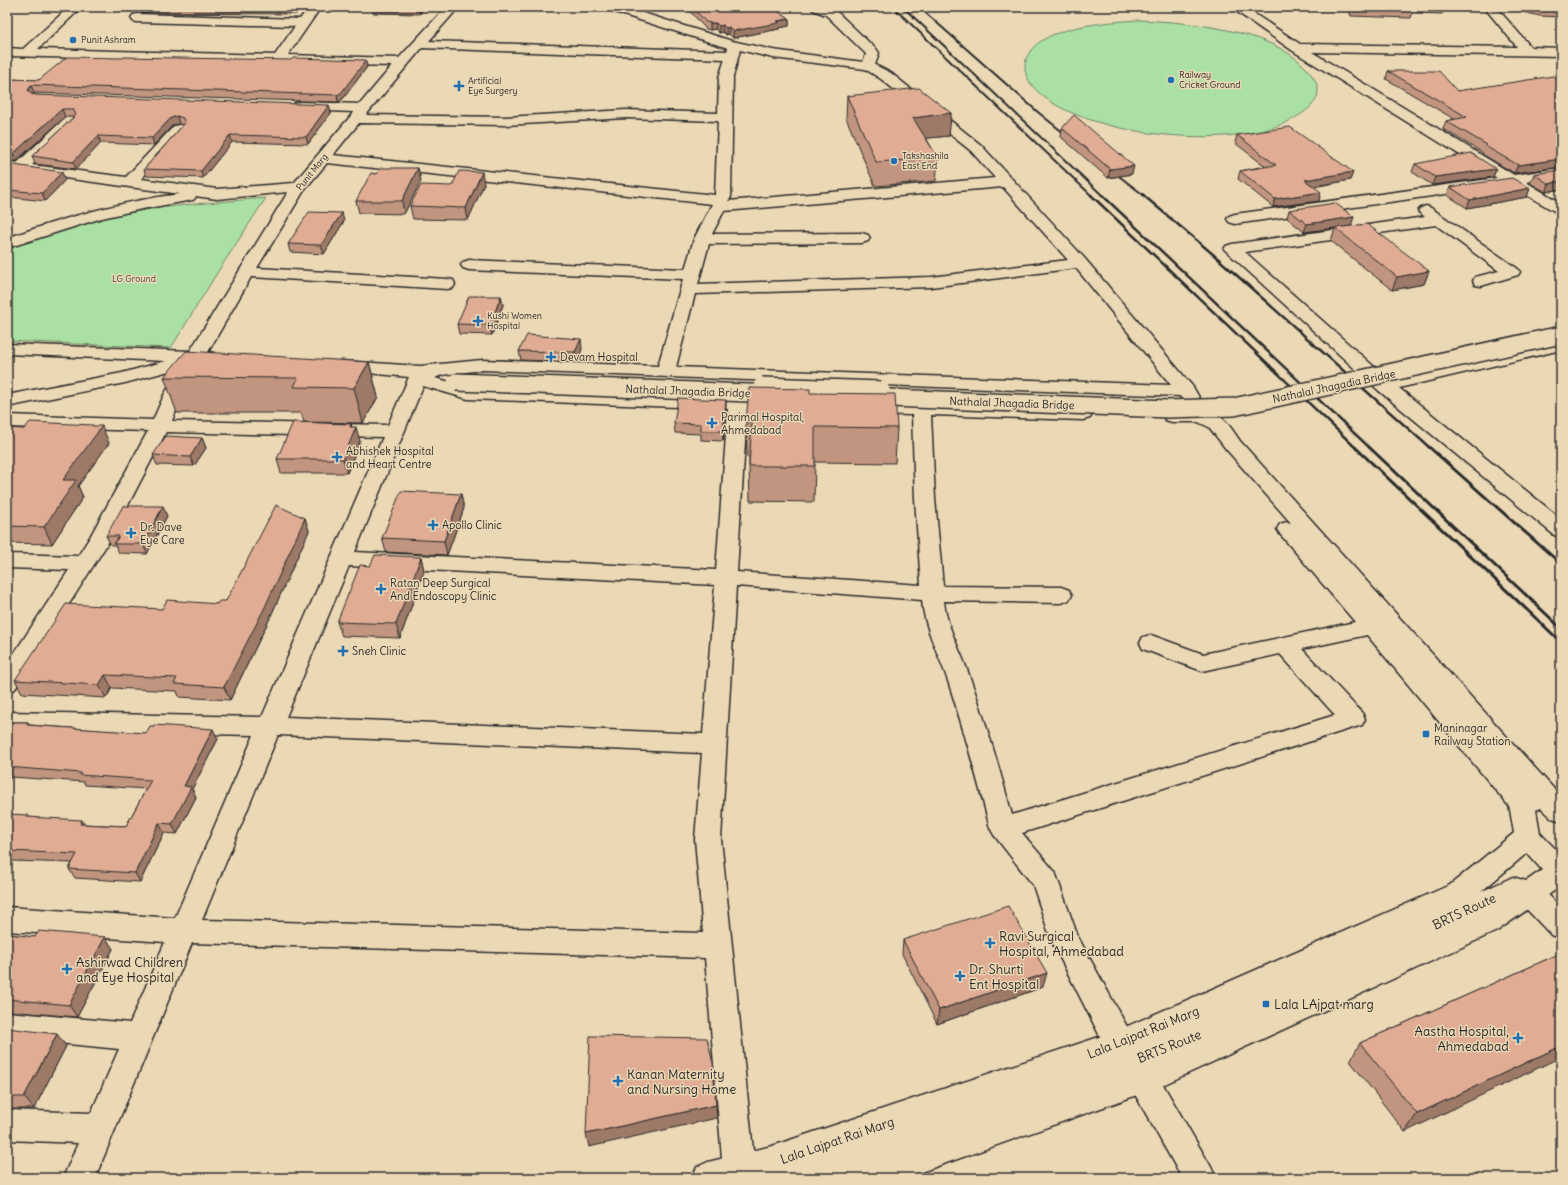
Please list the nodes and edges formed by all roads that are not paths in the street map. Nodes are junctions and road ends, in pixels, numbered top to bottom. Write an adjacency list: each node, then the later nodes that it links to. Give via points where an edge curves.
1 (76, 7): 15 (street)
2 (315, 7): 9 (street)
3 (453, 7): 10 (street, Punit Marg)
4 (612, 7): 12 (street)
5 (817, 7): 19 (street, via 830,12 873,53)
6 (1236, 7): 11 (street)
7 (1490, 7): 13 (street)
8 (137, 18): 9 (street)
9 (304, 23): 17 (street)
10 (419, 44): 12 (street); 18 (street, Punit Marg)
11 (1297, 48): 13 (street); 28 (street)
12 (734, 50): 19 (street); 22 (street, via 726,77)
13 (1527, 51): 16 (street)
14 (7, 52): 15 (street)
15 (27, 52): 17 (street)
16 (1561, 52)
17 (279, 59): 18 (street)
18 (402, 62): 21 (street, Punit Marg)
19 (868, 66): 30 (street, via 886,76 976,148)
20 (286, 105): 21 (street)
21 (360, 113): 22 (street, via 506,121 626,114); 25 (street, Punit Marg)
22 (725, 117): 34 (street, via 723,197)
23 (70, 121): 26 (street)
24 (179, 129): 29 (street)
25 (324, 158): 31 (street, Punit Marg); 34 (street)
26 (13, 167): 29 (street)
27 (1561, 172): 28 (street)
28 (1512, 180): 33 (street); 35 (street)
29 (130, 182): 32 (street)
30 (1006, 182): 34 (street); 41 (street)
31 (299, 187): 32 (street); 43 (street, Punit Marg)
32 (217, 194): 40 (street, via 176,198 91,216)
33 (1403, 195): 36 (street); 37 (street)
34 (720, 203): 39 (street)
35 (1561, 208)
36 (1234, 219)
37 (1438, 220): 44 (street, via 1512,272); 57 (street, via 1232,250)
38 (862, 238): 39 (street)
39 (702, 239): 45 (street)
40 (7, 242)
41 (1080, 263): 45 (street, via 931,282); 58 (street)
42 (469, 265): 45 (street)
43 (246, 272): 46 (street); 51 (street, Punit Marg)
44 (1481, 281)
45 (689, 282): 54 (street)
46 (447, 284)
47 (1561, 326): 56 (street, Nathalal Jhagadia Bridge, bridge, via 1229,400 1165,401)
48 (1561, 335): 56 (street, Nathalal Jhagadia Bridge, bridge, via 1234,407 1168,409)
49 (1561, 345): 57 (street)
50 (7, 349): 51 (street)
51 (197, 356): 52 (street); 59 (street, via 125,378); 66 (street, Punit Marg, via 173,395)
52 (221, 358)
53 (324, 365): 55 (street)
54 (665, 372): 55 (street, via 482,365); 58 (street)
55 (418, 375): 56 (street); 60 (street, via 468,393); 67 (street)
56 (457, 378)
57 (1385, 386): 68 (street)
58 (1186, 391): 64 (street)
59 (7, 401)
60 (738, 403): 61 (street); 72 (street)
61 (793, 405)
62 (849, 407): 63 (street)
63 (921, 410): 64 (street); 73 (street)
64 (1201, 416): 75 (street, via 1197,424); 82 (street, via 1216,423)
65 (7, 421): 66 (street)
66 (160, 426): 67 (street); 71 (street, Punit Marg)
67 (395, 430): 69 (street)
68 (1561, 530)
69 (341, 558): 72 (street); 80 (street)
70 (7, 561): 71 (street)
71 (84, 563): 78 (street, Punit Marg)
72 (725, 578): 73 (street); 81 (street)
73 (932, 593): 74 (street); 83 (street, via 934,616 980,742)
74 (1061, 595)
75 (1372, 626): 77 (street); 82 (street)
76 (1151, 643): 77 (street, via 1202,663)
77 (1285, 645): 83 (street, via 1353,718)
78 (7, 683)
79 (7, 721): 80 (street)
80 (270, 726): 81 (street); 89 (street)
81 (714, 744): 90 (street, via 708,838)
82 (1542, 804): 84 (street)
83 (1003, 828): 93 (street, via 1045,880 1065,940)
84 (1528, 837): 85 (street); 93 (street, Lala Lajpat Rai Marg, via 1460,893)
85 (1560, 873): 86 (street)
86 (1529, 893): 88 (street); 94 (street, via 1487,923); 100 (street, BRTS Route, via 1513,888 1181,1043 1015,1105)
87 (7, 919): 89 (street)
88 (1561, 927)
89 (183, 931): 90 (street); 92 (street)
90 (718, 946): 97 (street)
91 (7, 1025): 92 (street)
92 (138, 1037): 96 (street)
93 (1120, 1044): 97 (street, Lala Lajpat Rai Marg, via 772,1162)
94 (1143, 1079): 101 (street); 102 (street)
95 (7, 1125): 96 (street)
96 (100, 1129): 98 (street)
97 (739, 1170): 99 (street, Lala Lajpat Rai Marg)
98 (79, 1178)
99 (708, 1178)
100 (797, 1178)
101 (860, 1178)
102 (1200, 1178)

